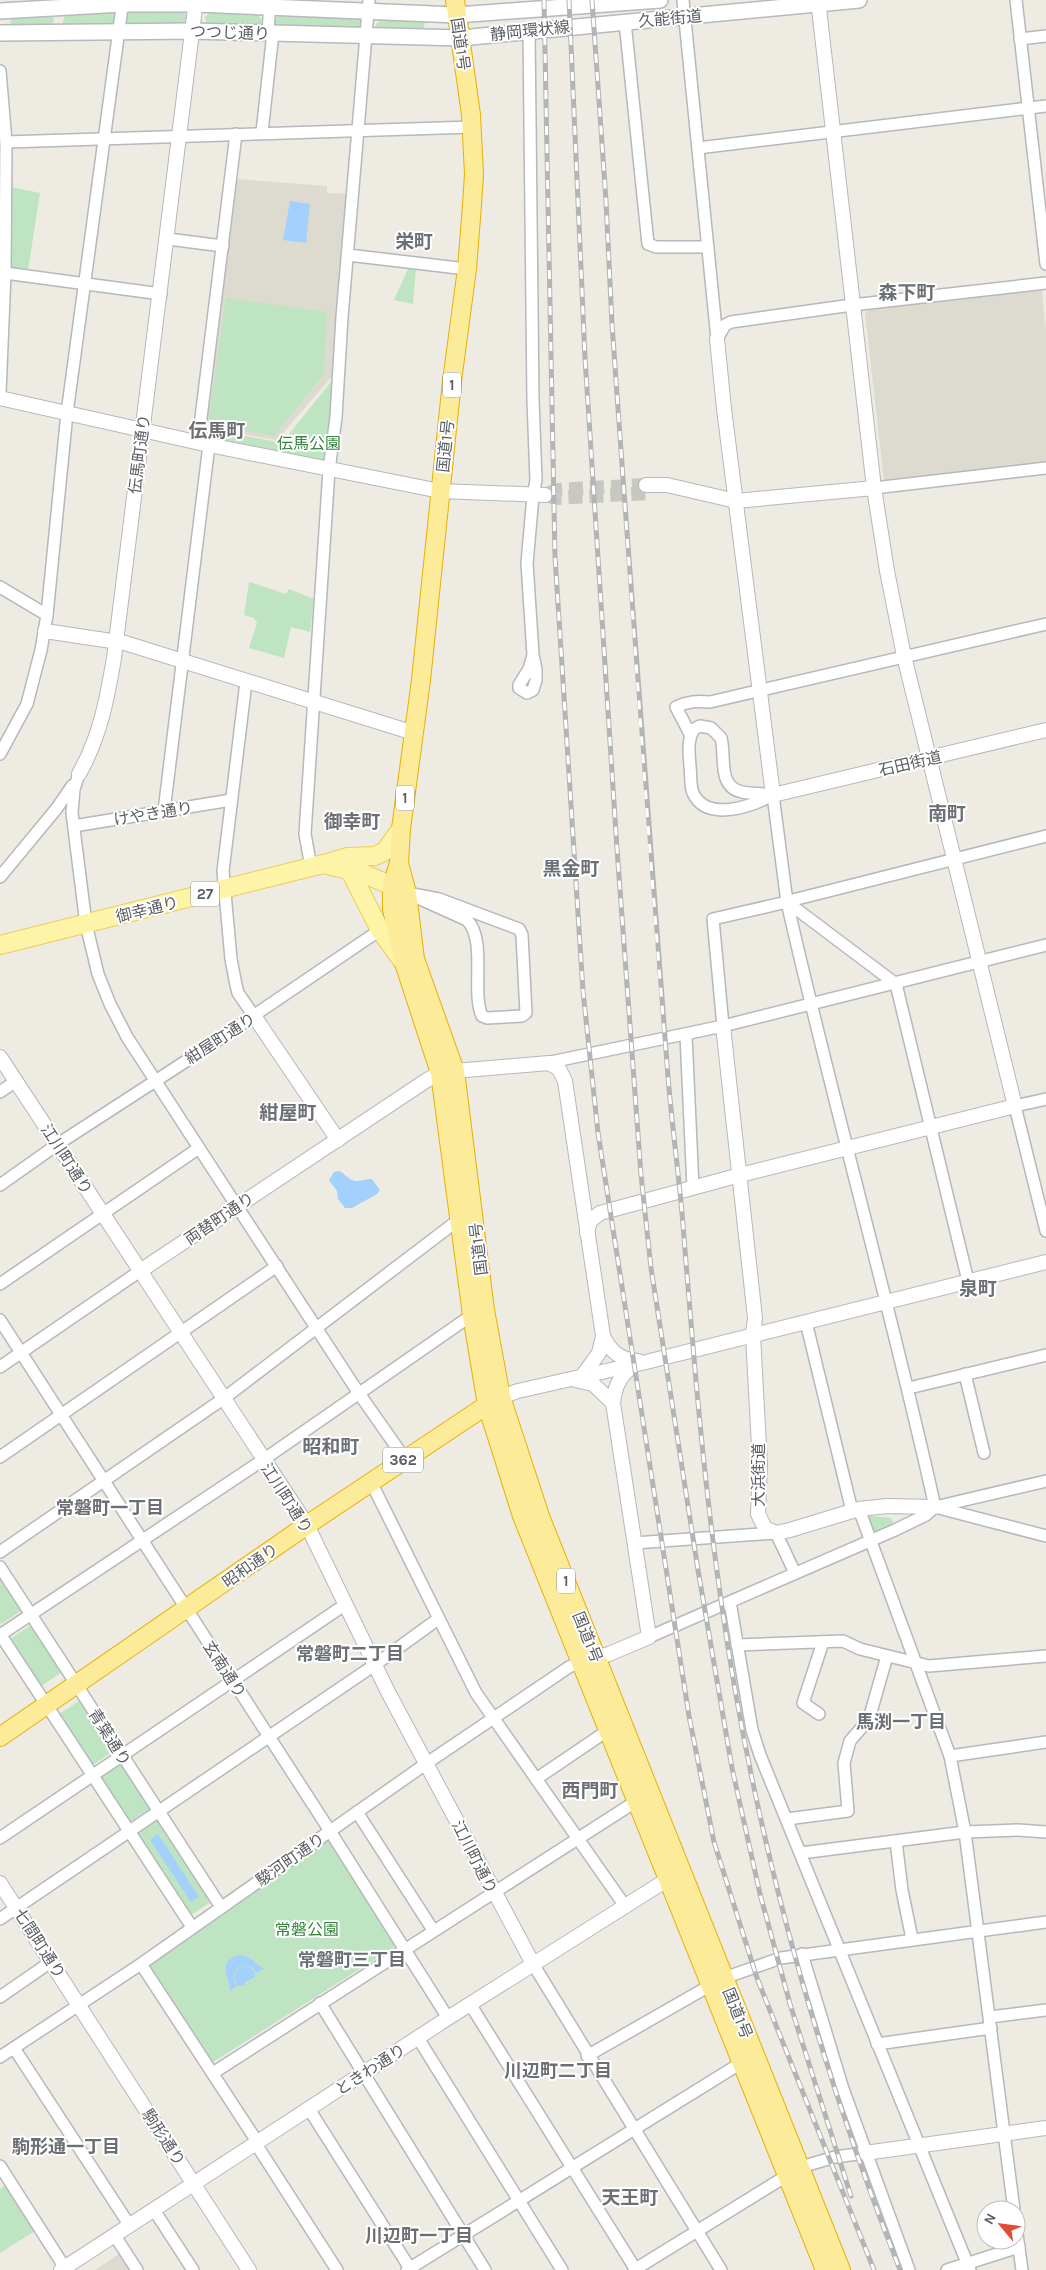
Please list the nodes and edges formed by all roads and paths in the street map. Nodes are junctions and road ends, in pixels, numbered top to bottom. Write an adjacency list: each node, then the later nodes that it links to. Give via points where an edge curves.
1 (660, 0): 8 (main road, 久能街道)
2 (683, 0): 14 (street)
3 (859, 0): 7 (main road, 久能街道)
4 (1016, 0): 25 (street)
5 (122, 2): 6 (main road, つつじ通り); 13 (main road, つつじ通り); 18 (street)
6 (196, 2): 9 (main road, つつじ通り); 19 (street, 伝馬町通り)
7 (818, 2): 14 (main road, 久能街道); 30 (street)
8 (607, 3): 11 (main road, 静岡環状線)
9 (270, 4): 10 (main road, つつじ通り); 21 (street)
10 (369, 5): 12 (main road, つつじ通り); 23 (street)
11 (528, 5): 12 (main road, 静岡環状線)
12 (456, 7): 24 (highway, 国道1号 / 1)
13 (0, 11)
14 (684, 16): 15 (main road, 久能街道); 37 (street)
15 (625, 22): 16 (main road, 久能街道); 41 (street, via 648,244 656,247)
16 (600, 24): 17 (main road, 静岡環状線)
17 (529, 30): 24 (main road, 静岡環状線); 61 (street, via 534,414)
18 (120, 31): 19 (main road, つつじ通り); 20 (main road, つつじ通り); 35 (street)
19 (193, 31): 21 (main road, つつじ通り); 34 (street, 伝馬町通り)
20 (0, 33)
21 (271, 33): 23 (main road, つつじ通り); 31 (street)
22 (1046, 36): 25 (street)
23 (367, 37): 24 (main road, つつじ通り); 32 (street)
24 (461, 38): 29 (highway, 国道1号 / 1)
25 (1020, 39): 28 (street)
26 (0, 71): 36 (street)
27 (1046, 106): 28 (street)
28 (1029, 108): 30 (street); 38 (street)
29 (472, 127): 32 (street); 44 (highway, 国道1号 / 1, via 474,174)
30 (833, 131): 37 (street); 49 (street)
31 (262, 132): 32 (street); 33 (street)
32 (359, 132): 42 (street)
33 (236, 134): 34 (street); 40 (street)
34 (181, 135): 35 (street); 39 (street, 伝馬町通り)
35 (104, 137): 36 (street); 47 (street)
36 (6, 142): 45 (street)
37 (698, 148): 41 (street)
38 (1041, 192): 43 (street)
39 (168, 239): 40 (street); 48 (street, 伝馬町通り)
40 (224, 246): 55 (street)
41 (708, 247): 50 (street)
42 (348, 256): 44 (street); 57 (street)
43 (1046, 264)
44 (467, 269): 60 (highway, 国道1号 / 1)
45 (5, 273): 47 (street); 51 (street)
46 (1046, 283): 49 (street)
47 (85, 284): 48 (street); 53 (street)
48 (161, 294): 54 (street, 伝馬町通り)
49 (852, 305): 50 (street, via 732,322 725,325); 58 (street)
50 (717, 339): 62 (street)
51 (0, 393)
52 (0, 398): 53 (street)
53 (67, 413): 54 (street); 64 (street)
54 (141, 429): 55 (street); 67 (street, 伝馬町通り)
55 (203, 444): 57 (street); 70 (street)
56 (1046, 468): 58 (street)
57 (329, 470): 60 (street); 73 (street)
58 (874, 488): 62 (street); 69 (street)
59 (647, 489): 62 (street, via 681,489)
60 (440, 491): 61 (street); 75 (highway, 国道1号 / 1)
61 (539, 496): 68 (street, via 527,563)
62 (736, 501): 72 (street)
63 (0, 587): 64 (street)
64 (47, 614): 66 (street)
65 (1046, 624): 69 (street)
66 (44, 631): 67 (street); 77 (street, via 28,704)
67 (116, 641): 70 (street); 79 (street, 伝馬町通り, via 104,714 93,748)
68 (533, 655)
69 (904, 656): 72 (street); 78 (street)
70 (183, 662): 71 (street); 82 (street)
71 (246, 682): 73 (street); 81 (street)
72 (760, 690): 76 (street, via 710,702 685,702 676,707); 80 (street)
73 (314, 704): 75 (street); 87 (street, via 305,834)
74 (1046, 730): 78 (street, 石田街道)
75 (414, 733): 84 (highway, 国道1号 / 1)
76 (690, 734): 80 (street, via 700,726 716,732 722,744 724,774 731,787 743,793); 80 (street, via 692,792 701,803 711,809 723,810 760,802)
77 (0, 754)
78 (929, 758): 80 (street, 石田街道); 86 (street)
79 (79, 774): 83 (street, via 72,801); 89 (street, 伝馬町通り, via 57,808)
80 (773, 795): 93 (street)
81 (231, 800): 82 (street, けやき通り); 90 (street)
82 (164, 810): 83 (street, けやき通り)
83 (74, 826): 94 (street)
84 (401, 829): 87 (main road, 27, via 388,847 375,856 347,857); 91 (highway, 国道1号 / 1)
85 (1046, 836): 86 (street)
86 (953, 860): 93 (street); 99 (street)
87 (317, 865): 88 (main road, 御幸通り / 27); 90 (main road, 御幸通り / 27)
88 (348, 869): 91 (main road, 御幸通り / 27); 95 (main road)
89 (0, 877)
90 (224, 890): 94 (main road, 御幸通り / 27); 102 (street, via 238,994)
91 (399, 890): 92 (street); 98 (highway, 国道1号 / 1, via 392,909); 107 (highway, 国道1号 / 1)
92 (429, 900): 92 (street, via 519,929 526,1013 482,1016 472,925)
93 (788, 901): 100 (street); 101 (street); 103 (street, via 713,919)
94 (86, 924): 96 (main road, 御幸通り / 27); 108 (street, via 104,992 127,1037)
95 (380, 930): 98 (main road); 102 (street, 紺屋町通り)
96 (0, 945)
97 (1046, 945): 99 (street)
98 (404, 963): 107 (highway, 国道1号 / 1)
99 (978, 963): 100 (street); 112 (street)
100 (896, 984): 101 (street); 113 (street)
101 (810, 1004): 103 (street); 117 (street)
102 (254, 1016): 108 (street, 紺屋町通り); 114 (street)
103 (723, 1026): 104 (street); 118 (street, 大浜街道)
104 (686, 1035): 106 (street); 120 (street)
105 (0, 1057): 109 (street, 江川町通り)
106 (546, 1063): 107 (street); 121 (street, via 559,1069 565,1081)
107 (448, 1072): 114 (street, 両替町通り, via 427,1080); 125 (highway, 国道1号 / 1); 151 (highway, 国道1号 / 1, via 485,1310)
108 (156, 1080): 115 (street, 紺屋町通り); 116 (street)
109 (16, 1081): 110 (street); 115 (street, 江川町通り)
110 (0, 1092)
111 (1046, 1099): 112 (street)
112 (1015, 1106): 113 (street); 126 (street)
113 (931, 1128): 117 (street); 131 (street)
114 (338, 1140): 122 (street, 両替町通り)
115 (58, 1144): 119 (street, 紺屋町通り); 124 (street, 江川町通り)
116 (199, 1148): 122 (street); 124 (street)
117 (849, 1150): 118 (street); 133 (street)
118 (740, 1175): 120 (street); 139 (street, 大浜街道, via 755,1318)
119 (0, 1185)
120 (693, 1188): 123 (street)
121 (582, 1200): 123 (street); 127 (street)
122 (237, 1206): 129 (street); 130 (street, 両替町通り)
123 (600, 1213): 127 (street, via 590,1220)
124 (103, 1214): 130 (street, 江川町通り); 132 (street)
125 (461, 1218): 134 (highway, 国道1号 / 1); 137 (street)
126 (1046, 1231)
127 (587, 1233): 140 (street)
128 (1046, 1262): 131 (street)
129 (277, 1266): 137 (street); 138 (street)
130 (140, 1271): 138 (street, 江川町通り); 141 (street, 両替町通り)
131 (968, 1281): 133 (street)
132 (0, 1284)
133 (886, 1301): 136 (street); 148 (street)
134 (472, 1315): 149 (street); 151 (highway, 国道1号 / 1)
135 (0, 1320): 141 (street, 玄南通り)
136 (806, 1322): 139 (street); 162 (street)
137 (316, 1328): 149 (street); 150 (street)
138 (181, 1333): 150 (street, 江川町通り); 153 (street)
139 (753, 1335): 143 (street); 164 (street, 大浜街道, via 760,1464 758,1514 764,1528)
140 (603, 1336): 143 (street, via 613,1352); 146 (street, via 599,1353)
141 (21, 1353): 144 (street, 両替町通り); 153 (street, 玄南通り)
142 (1046, 1355): 145 (street)
143 (640, 1363): 146 (street); 152 (street, via 618,1381)
144 (0, 1367)
145 (965, 1374): 148 (street); 154 (street)
146 (583, 1375): 147 (street)
147 (566, 1380): 151 (street, via 518,1391); 152 (street, via 584,1380 593,1384)
148 (909, 1388): 161 (street)
149 (358, 1392): 156 (street); 157 (street)
150 (223, 1399): 157 (street, 江川町通り); 158 (street)
151 (494, 1401): 156 (highway, 昭和通り / 362); 183 (highway, 国道1号 / 1, via 541,1519)
152 (613, 1403): 168 (street)
153 (62, 1416): 155 (street); 158 (street, 玄南通り)
154 (984, 1453)
155 (0, 1457)
156 (405, 1459): 160 (highway, 昭和通り / 362)
157 (263, 1460): 163 (street, 江川町通り); 166 (street)
158 (104, 1481): 166 (street, 玄南通り); 169 (street)
159 (1046, 1481): 161 (street)
160 (371, 1482): 163 (highway, 昭和通り / 362); 176 (street)
161 (935, 1507): 162 (street, via 887,1506); 165 (street); 167 (street, via 926,1515)
162 (855, 1510): 164 (street); 167 (street)
163 (306, 1525): 173 (street, 江川町通り); 174 (highway, 昭和通り / 362)
164 (776, 1533): 168 (street); 171 (street)
165 (1046, 1536)
166 (142, 1540): 174 (street, 玄南通り); 175 (street)
167 (870, 1541): 171 (street); 185 (street)
168 (634, 1543): 178 (street)
169 (0, 1552)
170 (0, 1567): 175 (street, 青葉通り)
171 (795, 1573): 172 (street)
172 (730, 1602): 178 (street); 180 (street)
173 (346, 1604): 184 (street, 江川町通り); 186 (street)
174 (187, 1609): 186 (street, 玄南通り); 187 (highway, 昭和通り / 362)
175 (30, 1614): 177 (street); 187 (street, 青葉通り)
176 (438, 1619): 184 (street); 190 (street, via 476,1693)
177 (0, 1634): 188 (street)
178 (649, 1637): 183 (street)
179 (823, 1642): 180 (street); 181 (street, via 842,1642); 189 (street, via 803,1703)
180 (737, 1644): 203 (street, via 752,1730)
181 (887, 1656): 185 (street); 203 (street, via 870,1719 850,1741 844,1763 848,1811)
182 (1046, 1656): 185 (street)
183 (588, 1660): 190 (street, 駿河町通り, via 569,1667); 191 (highway, 国道1号 / 1); 212 (highway, 国道1号 / 1)
184 (376, 1664): 193 (street); 197 (street, 江川町通り)
185 (916, 1665): 196 (street)
186 (233, 1680): 193 (street, 玄南通り); 195 (street)
187 (77, 1684): 188 (highway, 昭和通り / 362); 195 (street, 青葉通り)
188 (46, 1705): 192 (highway, 昭和通り / 362); 198 (street)
189 (819, 1714)
190 (494, 1718): 197 (street, 駿河町通り); 199 (street)
191 (607, 1731): 199 (street); 200 (highway, 国道1号 / 1)
192 (0, 1736)
193 (269, 1737): 201 (street); 205 (street, 玄南通り)
194 (1046, 1742): 196 (street)
195 (121, 1755): 198 (street); 201 (street, 青葉通り)
196 (950, 1756): 206 (street)
197 (427, 1763): 202 (street, 駿河町通り); 214 (street, 江川町通り)
198 (93, 1775): 204 (street); 208 (street)
199 (536, 1779): 209 (street)
200 (635, 1802): 209 (street); 212 (highway, 国道1号 / 1)
201 (159, 1812): 204 (street); 215 (street, 青葉通り)
202 (356, 1812): 205 (street, 駿河町通り); 221 (street)
203 (787, 1819): 211 (street)
204 (131, 1831): 217 (street); 220 (street)
205 (330, 1831): 215 (street, 駿河町通り); 224 (street, 玄南通り)
206 (965, 1832): 207 (street); 210 (street); 222 (street)
207 (1046, 1832)
208 (0, 1838)
209 (578, 1839): 214 (street); 216 (street)
210 (896, 1841): 211 (street); 223 (street)
211 (801, 1853): 225 (street)
212 (674, 1875): 216 (street, ときわ通り); 230 (highway, 国道1号 / 1)
213 (0, 1883): 217 (street, 七間町通り)
214 (493, 1893): 221 (street); 229 (street, 江川町通り)
215 (221, 1906): 220 (street, 駿河町通り)
216 (625, 1906): 229 (street, ときわ通り)
217 (16, 1908): 218 (street); 227 (street, 七間町通り)
218 (0, 1919)
219 (1046, 1922): 222 (street)
220 (192, 1927): 228 (street, 駿河町通り)
221 (433, 1930): 224 (street)
222 (978, 1930): 223 (street); 237 (street)
223 (912, 1939): 225 (street)
224 (404, 1948): 232 (street); 236 (street, 玄南通り)
225 (840, 1949): 226 (street); 239 (street)
226 (802, 1954): 230 (street, via 781,1958); 252 (street)
227 (52, 1961): 231 (street); 233 (street, 七間町通り)
228 (141, 1964): 233 (street, 駿河町通り); 244 (street)
229 (533, 1964): 234 (street, ときわ通り); 241 (street)
230 (717, 1981): 241 (street); 243 (highway, 国道1号 / 1); 255 (highway, 国道1号 / 1)
231 (0, 1997)
232 (320, 2003): 244 (street); 245 (street)
233 (79, 2004): 240 (street, 駿河町通り); 256 (street, 駒形通り)
234 (470, 2004): 236 (street, ときわ通り); 254 (street)
235 (1046, 2010): 237 (street)
236 (448, 2018): 238 (street, ときわ通り)
237 (990, 2023): 239 (street); 249 (street)
238 (418, 2038): 245 (street, ときわ通り); 257 (street)
239 (877, 2044): 251 (street)
240 (14, 2048): 242 (street, 駿河町通り); 260 (street)
241 (587, 2056): 248 (street)
242 (0, 2057)
243 (741, 2063): 248 (street); 255 (highway, 国道1号 / 1)
244 (213, 2073): 250 (street)
245 (363, 2074): 246 (street, ときわ通り); 262 (street)
246 (309, 2109): 250 (street, ときわ通り); 268 (street)
247 (1046, 2128): 249 (street)
248 (634, 2130): 254 (street); 261 (street)
249 (1004, 2134): 251 (street); 258 (street)
250 (257, 2143): 256 (street, ときわ通り); 272 (street)
251 (919, 2146): 252 (street); 266 (street)
252 (865, 2153): 255 (street, via 835,2157); 279 (street)
253 (0, 2166): 267 (street)
254 (572, 2167): 257 (street); 275 (street)
255 (793, 2171): 261 (street); 277 (highway, 国道1号 / 1); 278 (highway, 国道1号 / 1)
256 (194, 2184): 259 (street, ときわ通り); 271 (street, 駒形通り)
257 (518, 2200): 262 (street); 274 (street)
258 (1013, 2200)
259 (154, 2210): 260 (street, ときわ通り); 270 (street)
260 (130, 2226): 263 (street, ときわ通り)
261 (697, 2231): 275 (street); 276 (street)
262 (463, 2234): 268 (street); 273 (street)
263 (115, 2236): 267 (street, ときわ通り); 269 (street)
264 (1011, 2250): 266 (street)
265 (1019, 2250): 281 (street)
266 (969, 2266): 280 (street)
267 (63, 2269)
268 (410, 2269)
269 (137, 2270)
270 (193, 2270)
271 (249, 2270)
272 (337, 2270)
273 (485, 2270)
274 (562, 2270)
275 (635, 2270)
276 (721, 2270)
277 (825, 2270)
278 (841, 2270)
279 (909, 2270)
280 (947, 2270)
281 (1022, 2270)

